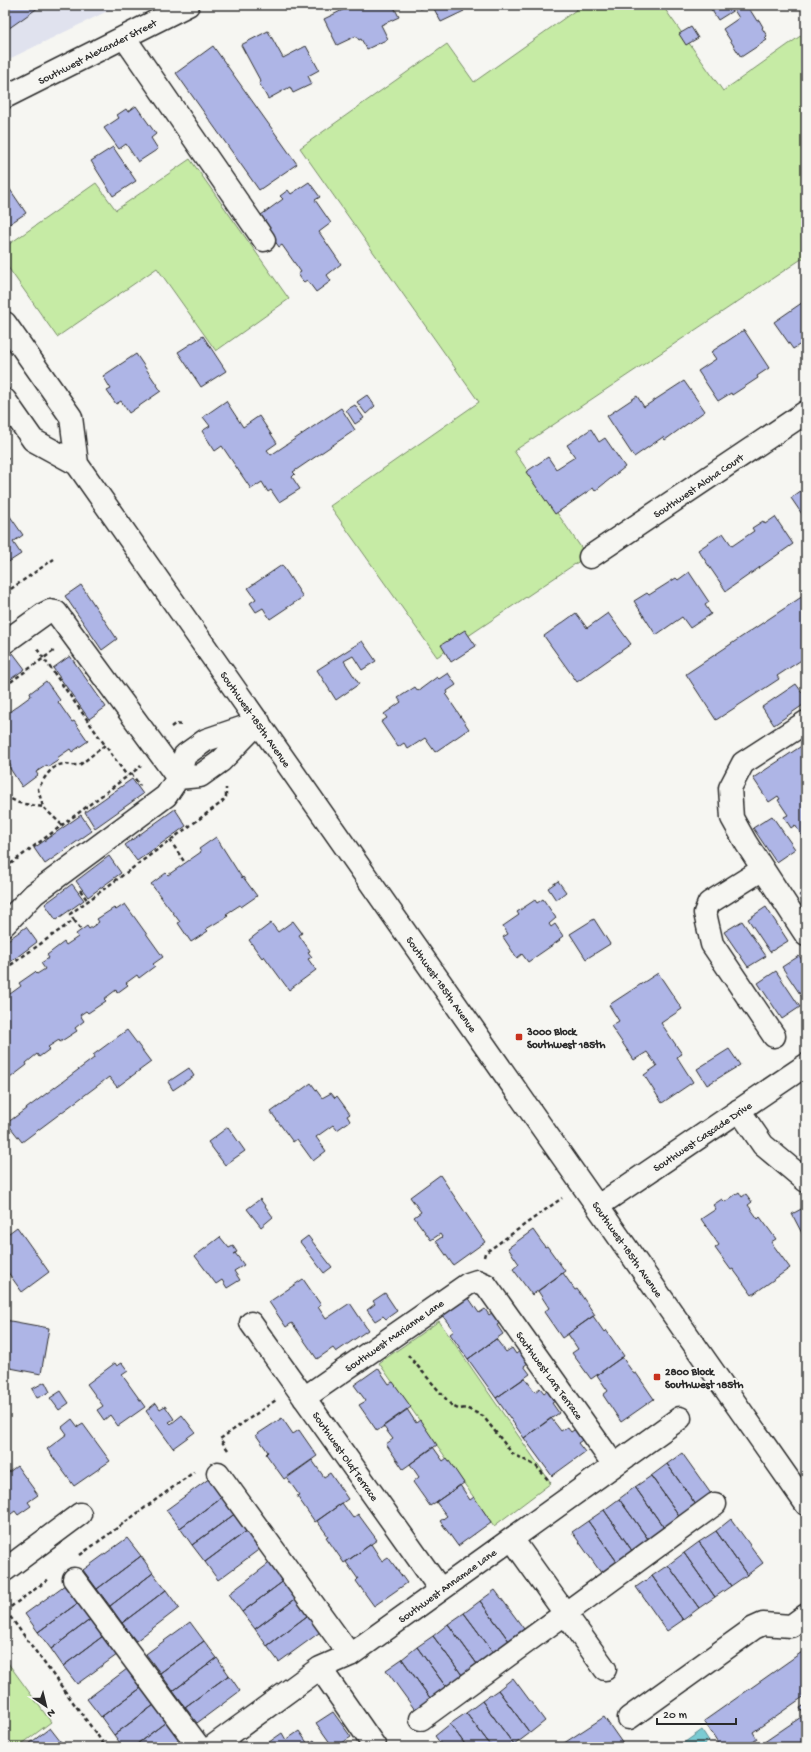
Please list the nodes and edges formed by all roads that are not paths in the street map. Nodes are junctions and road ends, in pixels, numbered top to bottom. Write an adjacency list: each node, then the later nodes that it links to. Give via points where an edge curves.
1 (188, 5): 2 (street, Southwest Alexander Street)
2 (124, 37): 3 (street, Southwest Alexander Street); 4 (street)
3 (5, 97)
4 (264, 240)
5 (5, 323): 6 (street, Southwest 185th Avenue)
6 (11, 336): 9 (street, Southwest 185th Avenue, via 71,417)
7 (5, 400): 9 (street, Southwest 185th Avenue, via 33,440)
8 (806, 412): 10 (street, Southwest Aloha Court)
9 (78, 464): 12 (street, Southwest 185th Avenue)
10 (590, 557)
11 (5, 642): 14 (street, via 50,611 56,612)
12 (259, 722): 14 (street, via 206,740 185,755); 22 (street, Southwest 185th Avenue)
13 (806, 722): 15 (street, via 743,763 730,788 732,818)
14 (178, 778): 16 (street, via 166,796 34,894)
15 (763, 869): 17 (street); 18 (street, via 709,903 705,913 716,952)
16 (5, 924)
17 (806, 935)
18 (774, 1036)
19 (806, 1065): 20 (street, Southwest Cascade Drive)
20 (739, 1110): 21 (street, via 763,1145); 22 (street, Southwest Cascade Drive)
21 (806, 1181)
22 (598, 1206): 30 (street, Southwest 185th Avenue)
23 (482, 1283): 25 (street, Southwest Marianne Lane, via 468,1284 391,1338); 27 (street, Southwest Lars Terrace)
24 (251, 1323): 25 (street, Southwest Olaf Terrace)
25 (300, 1392): 35 (street, Southwest Olaf Terrace)
26 (680, 1418): 27 (street, Southwest Annamae Lane)
27 (614, 1465): 32 (street, Southwest Annamae Lane)
28 (218, 1473): 38 (street)
29 (715, 1504): 36 (street)
30 (806, 1504)
31 (80, 1514): 33 (street)
32 (512, 1539): 35 (street, Southwest Annamae Lane); 36 (street)
33 (5, 1570)
34 (74, 1579): 43 (street)
35 (440, 1590): 38 (street, Southwest Annamae Lane)
36 (565, 1613): 40 (street); 42 (street)
37 (806, 1615): 41 (street, via 791,1626 763,1624 754,1628)
38 (350, 1655): 39 (street, Southwest Annamae Lane)
39 (320, 1668): 44 (street, Southwest Annamae Lane); 45 (street)
40 (605, 1669)
41 (629, 1718)
42 (421, 1719)
43 (199, 1747)
44 (212, 1747)
45 (375, 1747)

